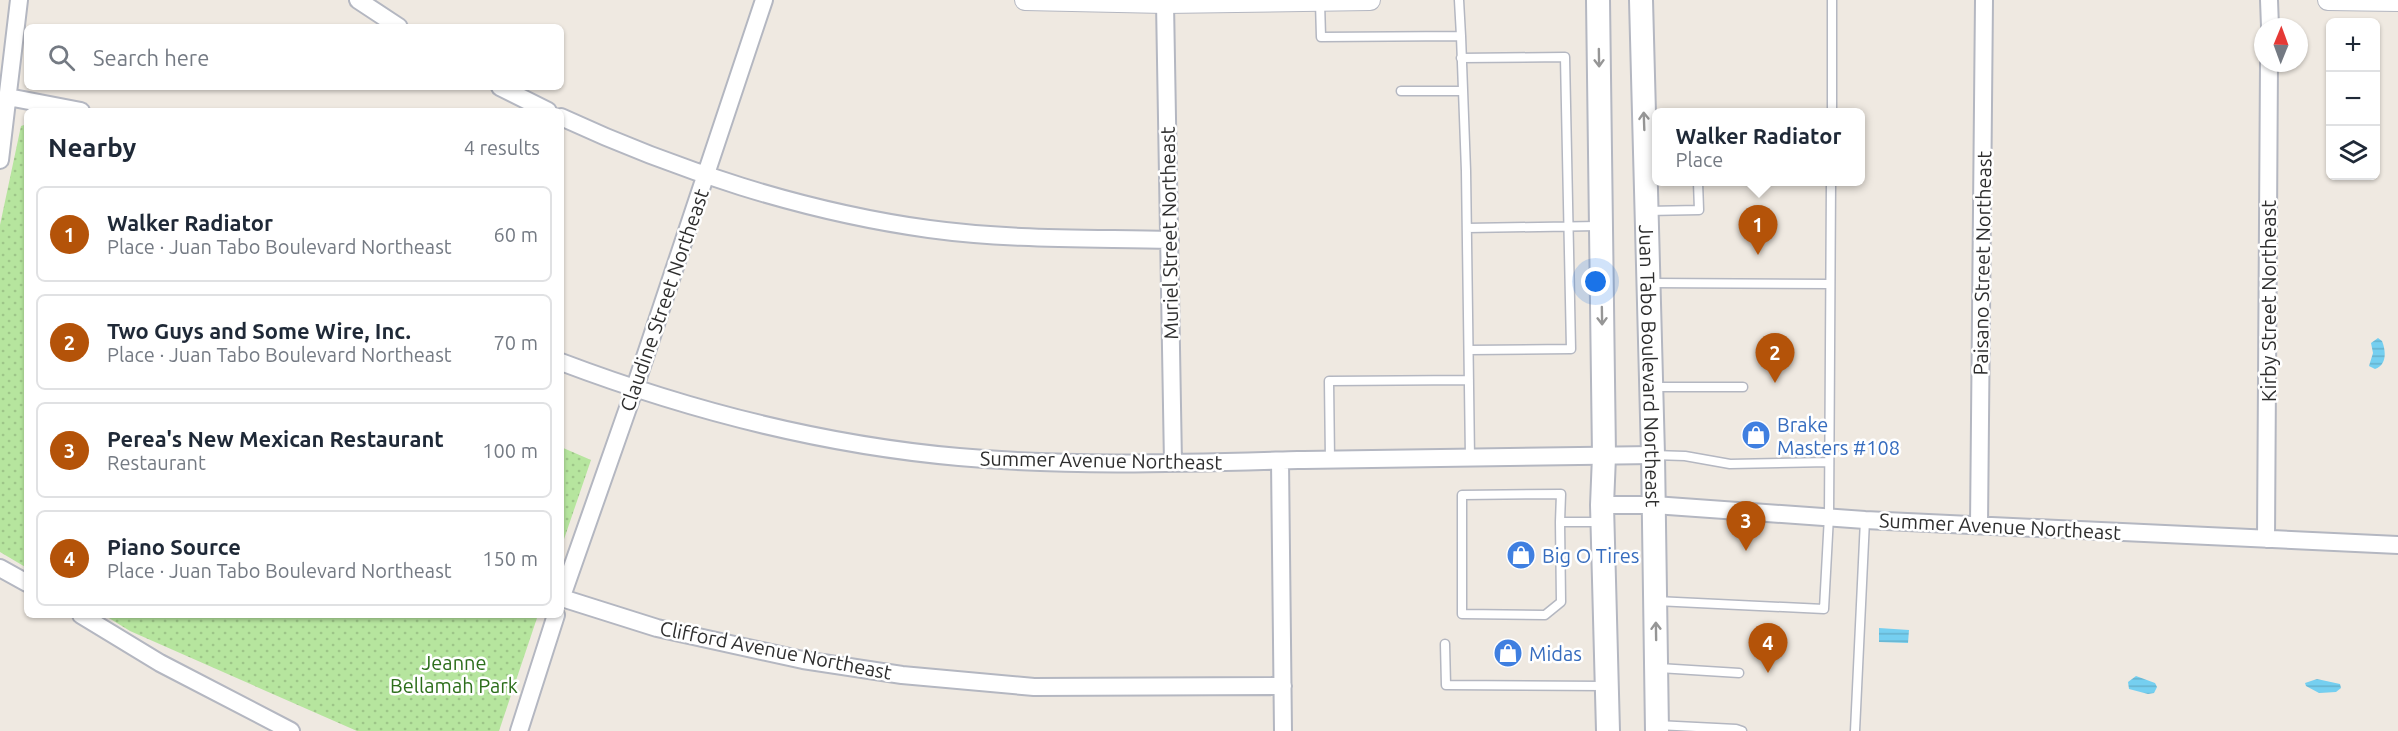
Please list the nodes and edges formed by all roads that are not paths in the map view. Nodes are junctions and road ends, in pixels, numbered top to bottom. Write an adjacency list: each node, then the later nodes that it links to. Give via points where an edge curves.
1 (19, 0): 25 (street)
2 (358, 0): 18 (street)
3 (764, 0): 32 (street, Claudine Street Northeast)
4 (1025, 0): 16 (street)
5 (1370, 0): 15 (street)
6 (1459, 0): 19 (lane)
7 (1598, 0): 37 (main road, one-way to 37)
8 (1641, 0): 30 (main road, Juan Tabo Boulevard Northeast, one-way to 8)
9 (1832, 0): 28 (lane)
10 (1984, 0): 60 (street, Paisano Street Northeast)
11 (2270, 0): 17 (street)
12 (2328, 0): 13 (street)
13 (2398, 0)
14 (1265, 1): 15 (street); 16 (street)
15 (1320, 1): 19 (lane, via 1321,37)
16 (1165, 3): 39 (street, Muriel Street Northeast)
17 (2270, 18)
18 (394, 24)
19 (1461, 36): 20 (lane)
20 (1461, 58): 24 (lane); 36 (lane, via 1565,57)
21 (2269, 72): 61 (street, Kirby Street Northeast)
22 (506, 90): 27 (street)
23 (1401, 91): 24 (lane)
24 (1463, 91): 38 (lane)
25 (8, 97): 26 (street); 31 (street)
26 (65, 108)
27 (542, 108)
28 (1832, 108)
29 (564, 118): 32 (street)
30 (1650, 151): 35 (main road, Juan Tabo Boulevard Northeast)
31 (0, 160)
32 (706, 174): 39 (street, via 806,204 929,229 1014,237); 47 (street, Claudine Street Northeast)
33 (1698, 186): 35 (lane, via 1699,210)
34 (1831, 186): 41 (lane)
35 (1646, 211): 40 (main road, Juan Tabo Boulevard Northeast)
36 (1568, 226): 37 (lane); 38 (lane); 42 (lane, via 1571,349)
37 (1601, 226): 49 (main road, one-way to 49)
38 (1467, 228): 42 (lane)
39 (1170, 240): 54 (street, Muriel Street Northeast)
40 (1648, 283): 41 (lane); 45 (main road, Juan Tabo Boulevard Northeast)
41 (1830, 284): 53 (lane)
42 (1469, 350): 44 (lane)
43 (564, 363): 47 (street, Summer Avenue Northeast)
44 (1469, 380): 50 (lane); 51 (lane, via 1329,381)
45 (1651, 387): 46 (lane); 48 (main road, Juan Tabo Boulevard Northeast)
46 (1743, 387)
47 (634, 388): 54 (street, Summer Avenue Northeast, via 757,423 892,449 1022,461); 65 (street, Claudine Street Northeast)
48 (1653, 455): 49 (street, Summer Avenue Northeast); 53 (lane, via 1730,464); 55 (main road, Juan Tabo Boulevard Northeast)
49 (1604, 456): 50 (street, Summer Avenue Northeast); 56 (main road)
50 (1470, 458): 51 (street, Summer Avenue Northeast)
51 (1330, 460): 52 (street, Summer Avenue Northeast)
52 (1280, 461): 54 (street, Summer Avenue Northeast); 73 (street)
53 (1829, 462): 57 (lane)
54 (1173, 463)
55 (1654, 505): 56 (street, Summer Avenue Northeast); 57 (street, Summer Avenue Northeast); 67 (main road, Juan Tabo Boulevard Northeast)
56 (1603, 513): 59 (lane); 74 (main road)
57 (1829, 516): 58 (street, Summer Avenue Northeast); 67 (lane, via 1824,609)
58 (1866, 520): 60 (street, Summer Avenue Northeast); 81 (lane)
59 (1560, 522): 59 (lane, via 1560,494 1462,495 1462,614 1545,615 1561,602)
60 (1979, 525): 61 (street, Summer Avenue Northeast)
61 (2266, 539): 62 (street, Summer Avenue Northeast)
62 (2398, 545)
63 (0, 568): 64 (street)
64 (24, 581)
65 (564, 589)
66 (564, 599): 73 (street, Clifford Avenue Northeast, via 657,628 803,660 902,675 1034,687)
67 (1655, 601): 71 (main road, Juan Tabo Boulevard Northeast, one-way to 67)
68 (86, 618): 76 (street, via 160,663)
69 (555, 618): 77 (street)
70 (1445, 644): 74 (lane, via 1446,685)
71 (1656, 668): 72 (lane); 75 (main road, Juan Tabo Boulevard Northeast)
72 (1739, 673)
73 (1282, 686): 78 (street)
74 (1607, 686): 79 (main road)
75 (1657, 728): 80 (lane)
76 (291, 731)
77 (519, 731)
78 (1283, 731)
79 (1608, 731)
80 (1742, 731)
81 (1855, 731)

